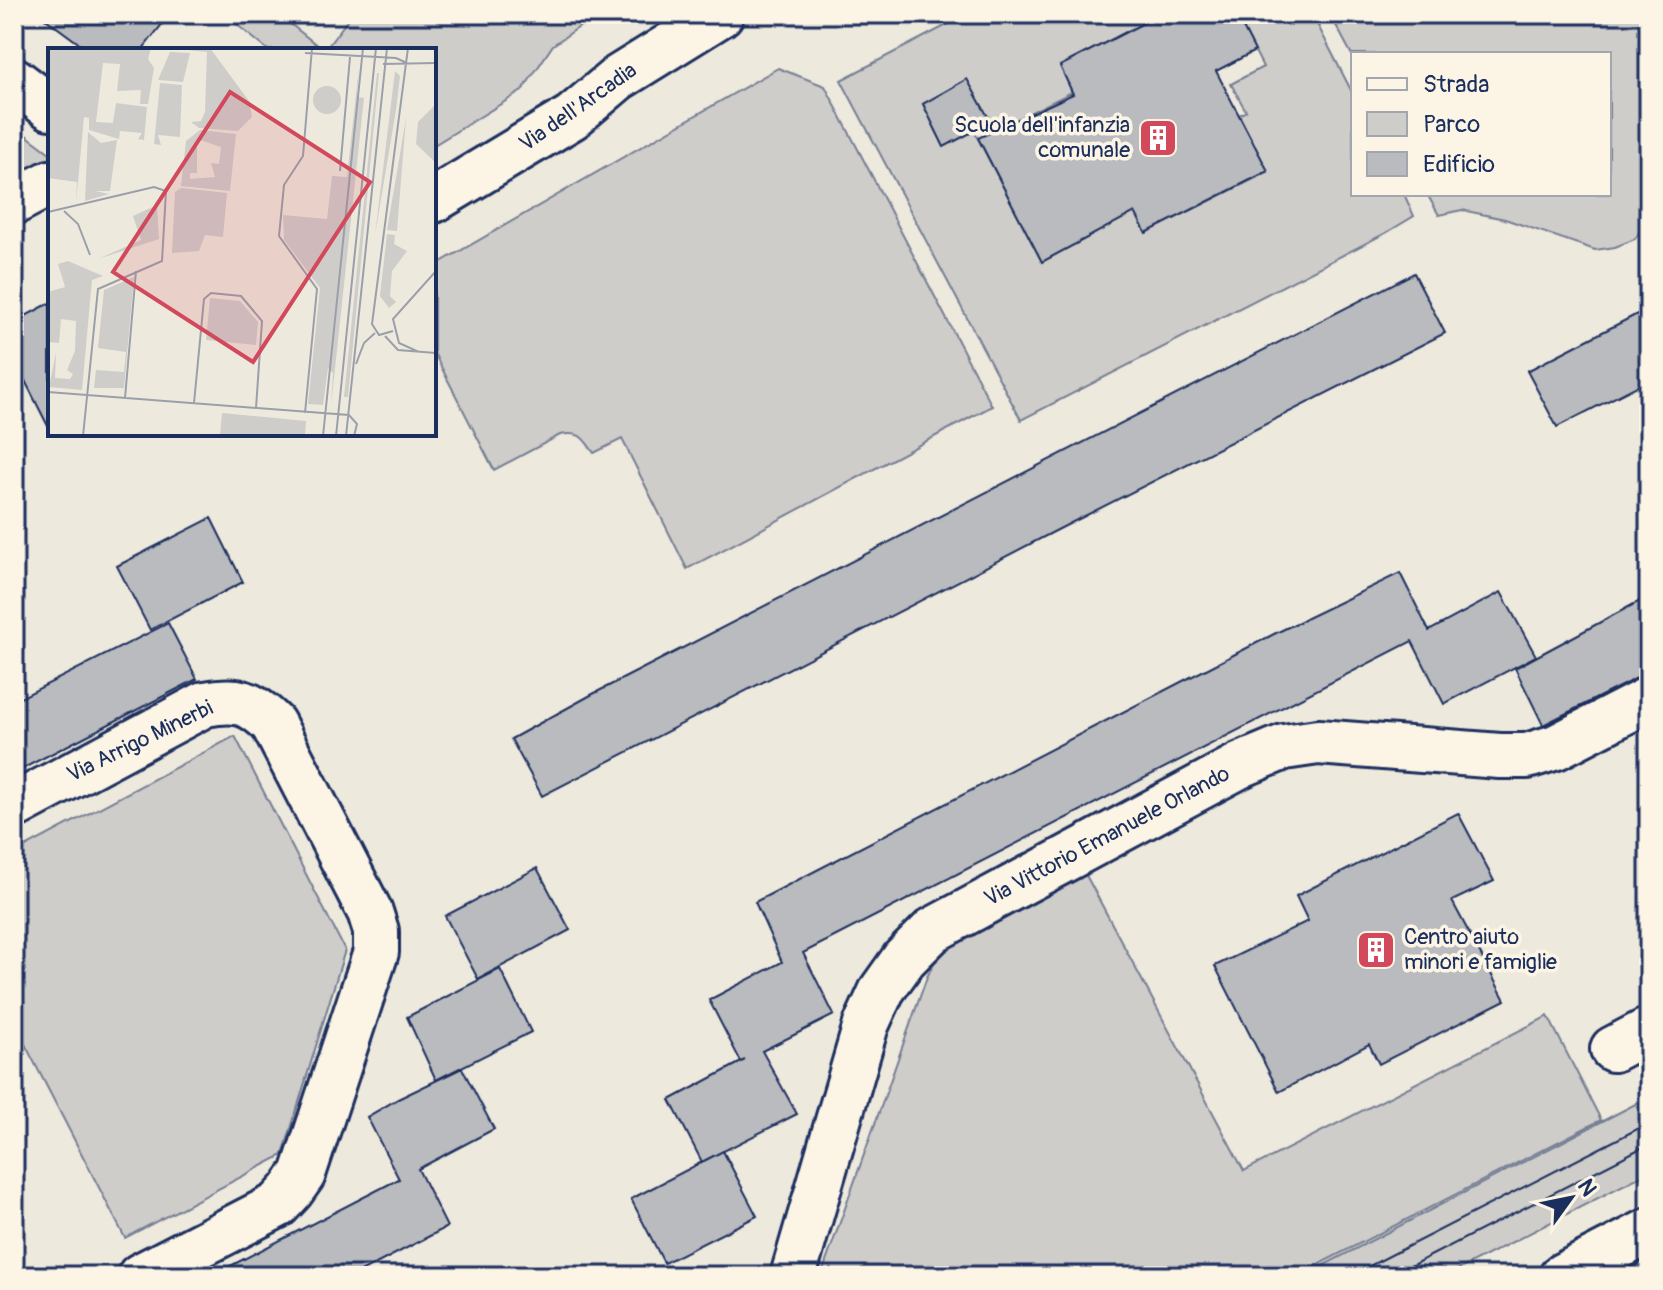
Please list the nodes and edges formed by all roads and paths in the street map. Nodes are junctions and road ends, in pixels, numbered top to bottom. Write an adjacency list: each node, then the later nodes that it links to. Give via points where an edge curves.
1 (721, 14): 5 (street, Via dell'Arcadia, via 618,78 572,117)
2 (14, 80): 3 (street)
3 (48, 106)
4 (48, 184): 6 (street)
5 (436, 199)
6 (14, 202)
7 (1649, 699): 11 (street, Via Vittorio Emanuele Orlando, via 1556,747 1527,756 1318,742 1284,747 933,930 882,990 866,1025)
8 (14, 806): 10 (street, Via Arrigo Minerbi, via 205,704 245,704 273,724 376,931 376,952 303,1174 278,1205)
9 (1649, 1231): 12 (street)
10 (140, 1276)
11 (793, 1276)
12 (1562, 1276)

